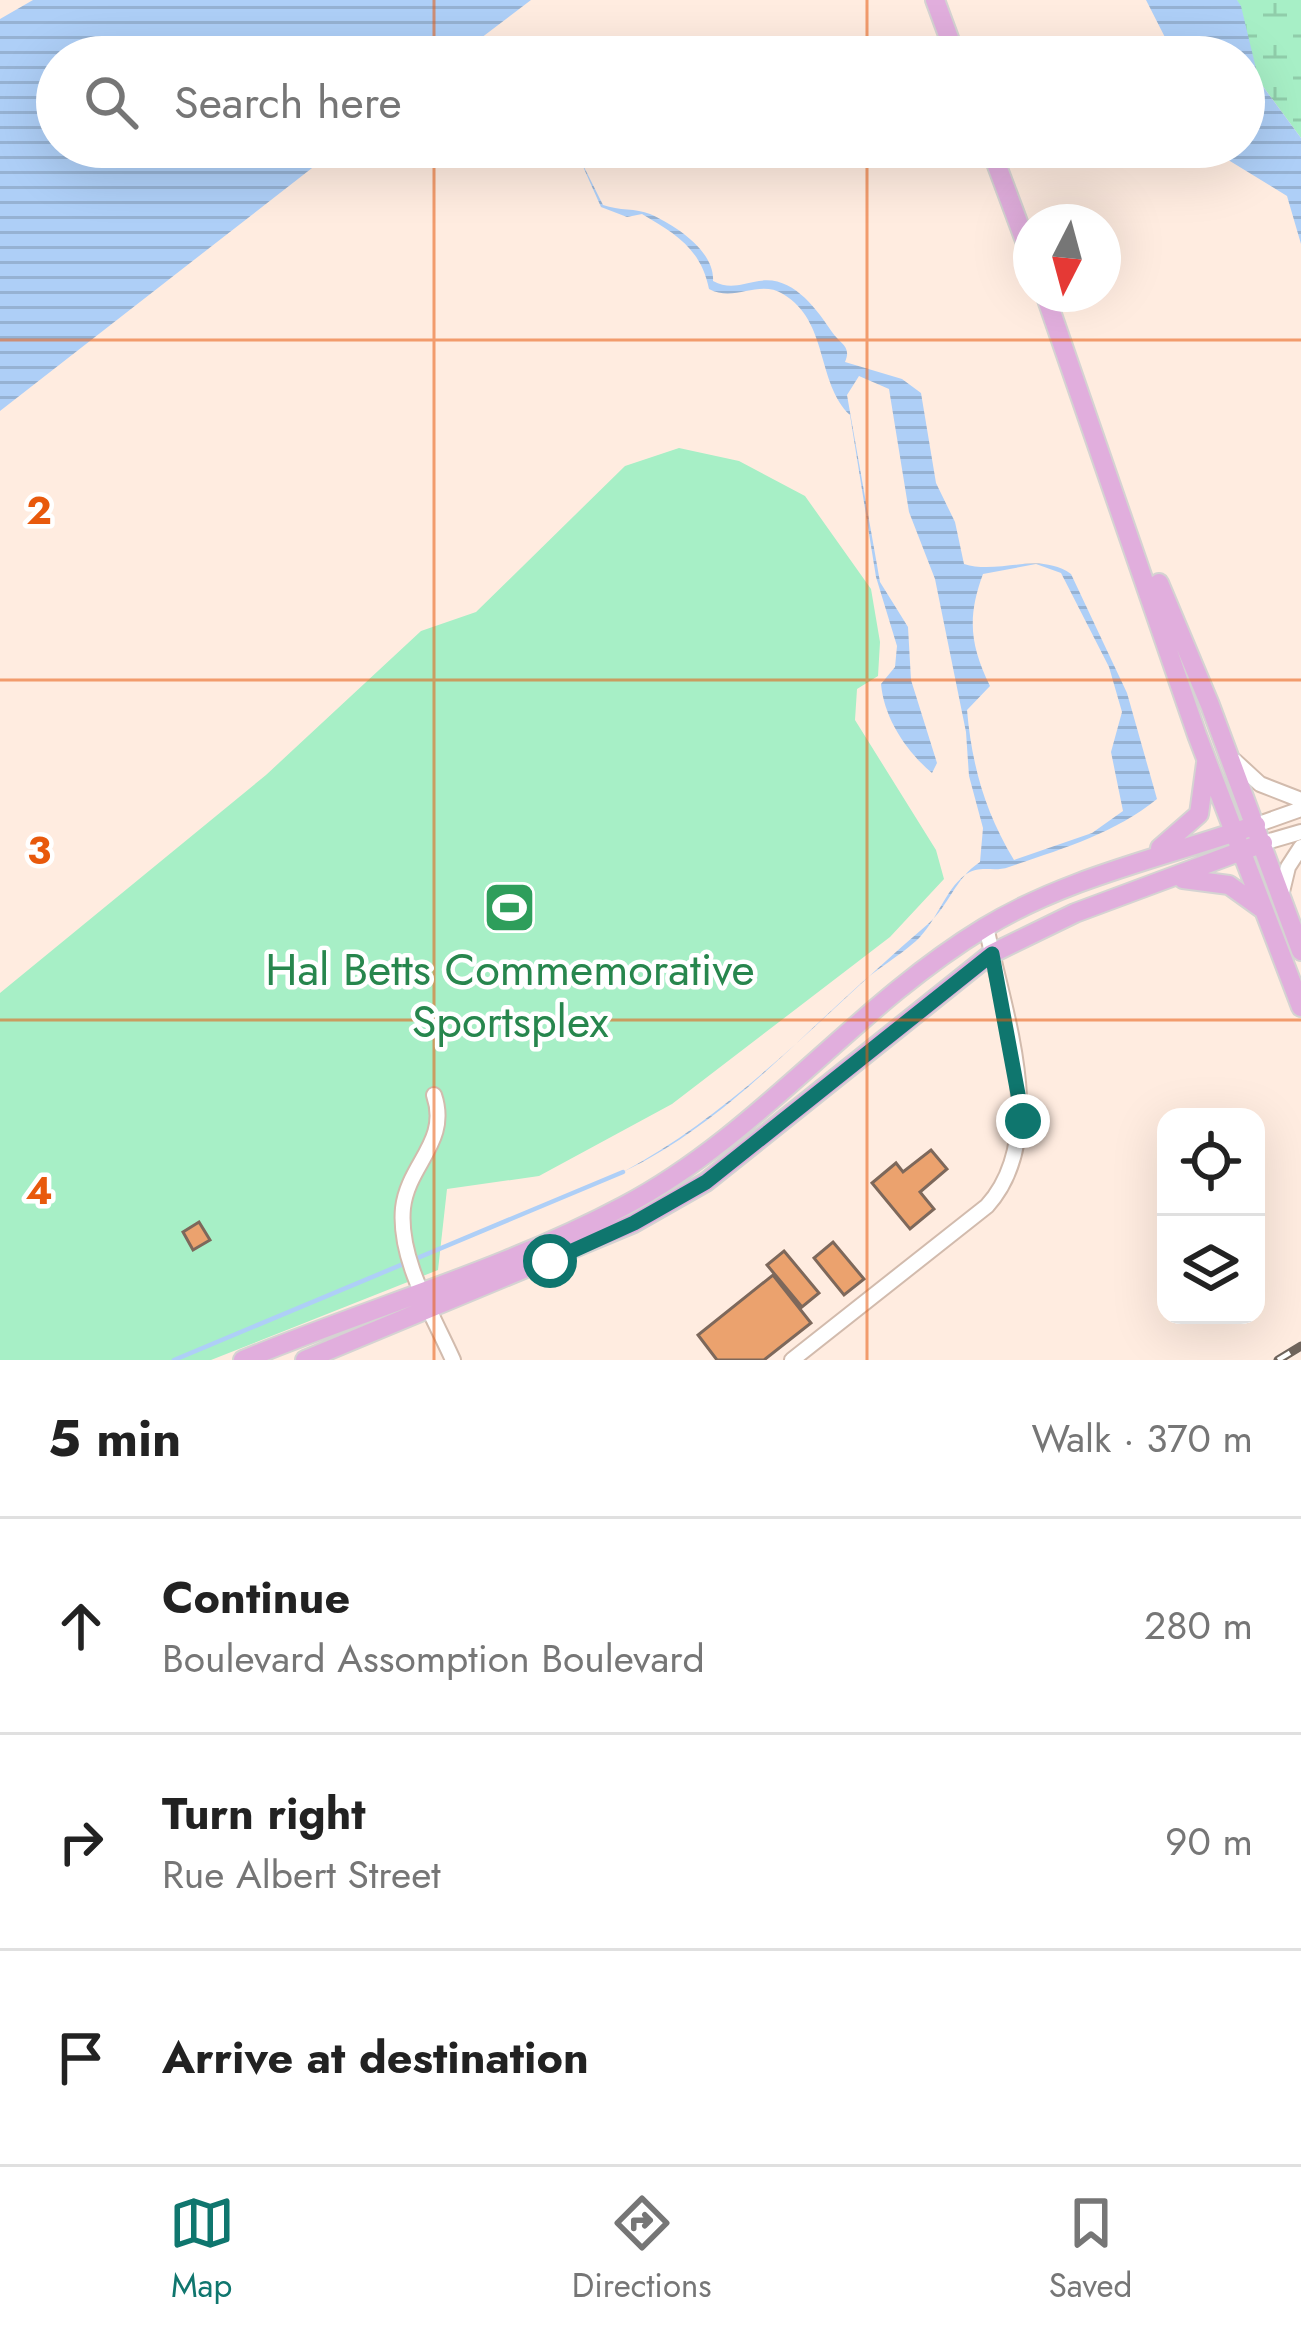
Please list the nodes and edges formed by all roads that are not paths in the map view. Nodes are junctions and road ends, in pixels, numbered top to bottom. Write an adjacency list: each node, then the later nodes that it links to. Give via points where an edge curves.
1 (935, 0): 2 (main road)
2 (948, 36)
3 (998, 168): 4 (main road)
4 (1013, 209)
5 (1052, 312): 6 (main road)
6 (1108, 463): 7 (main road); 8 (main road)
7 (1228, 752): 9 (street, via 1256,781); 11 (main road)
8 (1207, 759): 13 (main road); 14 (main road, via 1199,814)
9 (1301, 804): 11 (street)
10 (1301, 832): 11 (street)
11 (1262, 841): 13 (main road); 16 (main road)
12 (1301, 847): 16 (street)
13 (1241, 848): 14 (main road); 15 (main road); 17 (main road)
14 (1140, 860): 18 (main road)
15 (1160, 881): 17 (main road, via 1223,883); 20 (main road)
16 (1281, 901): 19 (main road)
17 (1261, 908): 21 (main road)
18 (986, 926): 20 (street); 23 (main road, via 692,1164 623,1207)
19 (1301, 950)
20 (992, 954): 24 (main road, via 706,1182 634,1223); 28 (street, via 1023,1121 1007,1184)
21 (1301, 1007)
22 (434, 1095): 23 (street, via 437,1138 403,1204 408,1252)
23 (424, 1290): 24 (street); 25 (main road)
24 (431, 1310): 26 (main road); 27 (street)
25 (243, 1360)
26 (305, 1360)
27 (453, 1360)
28 (792, 1360)

